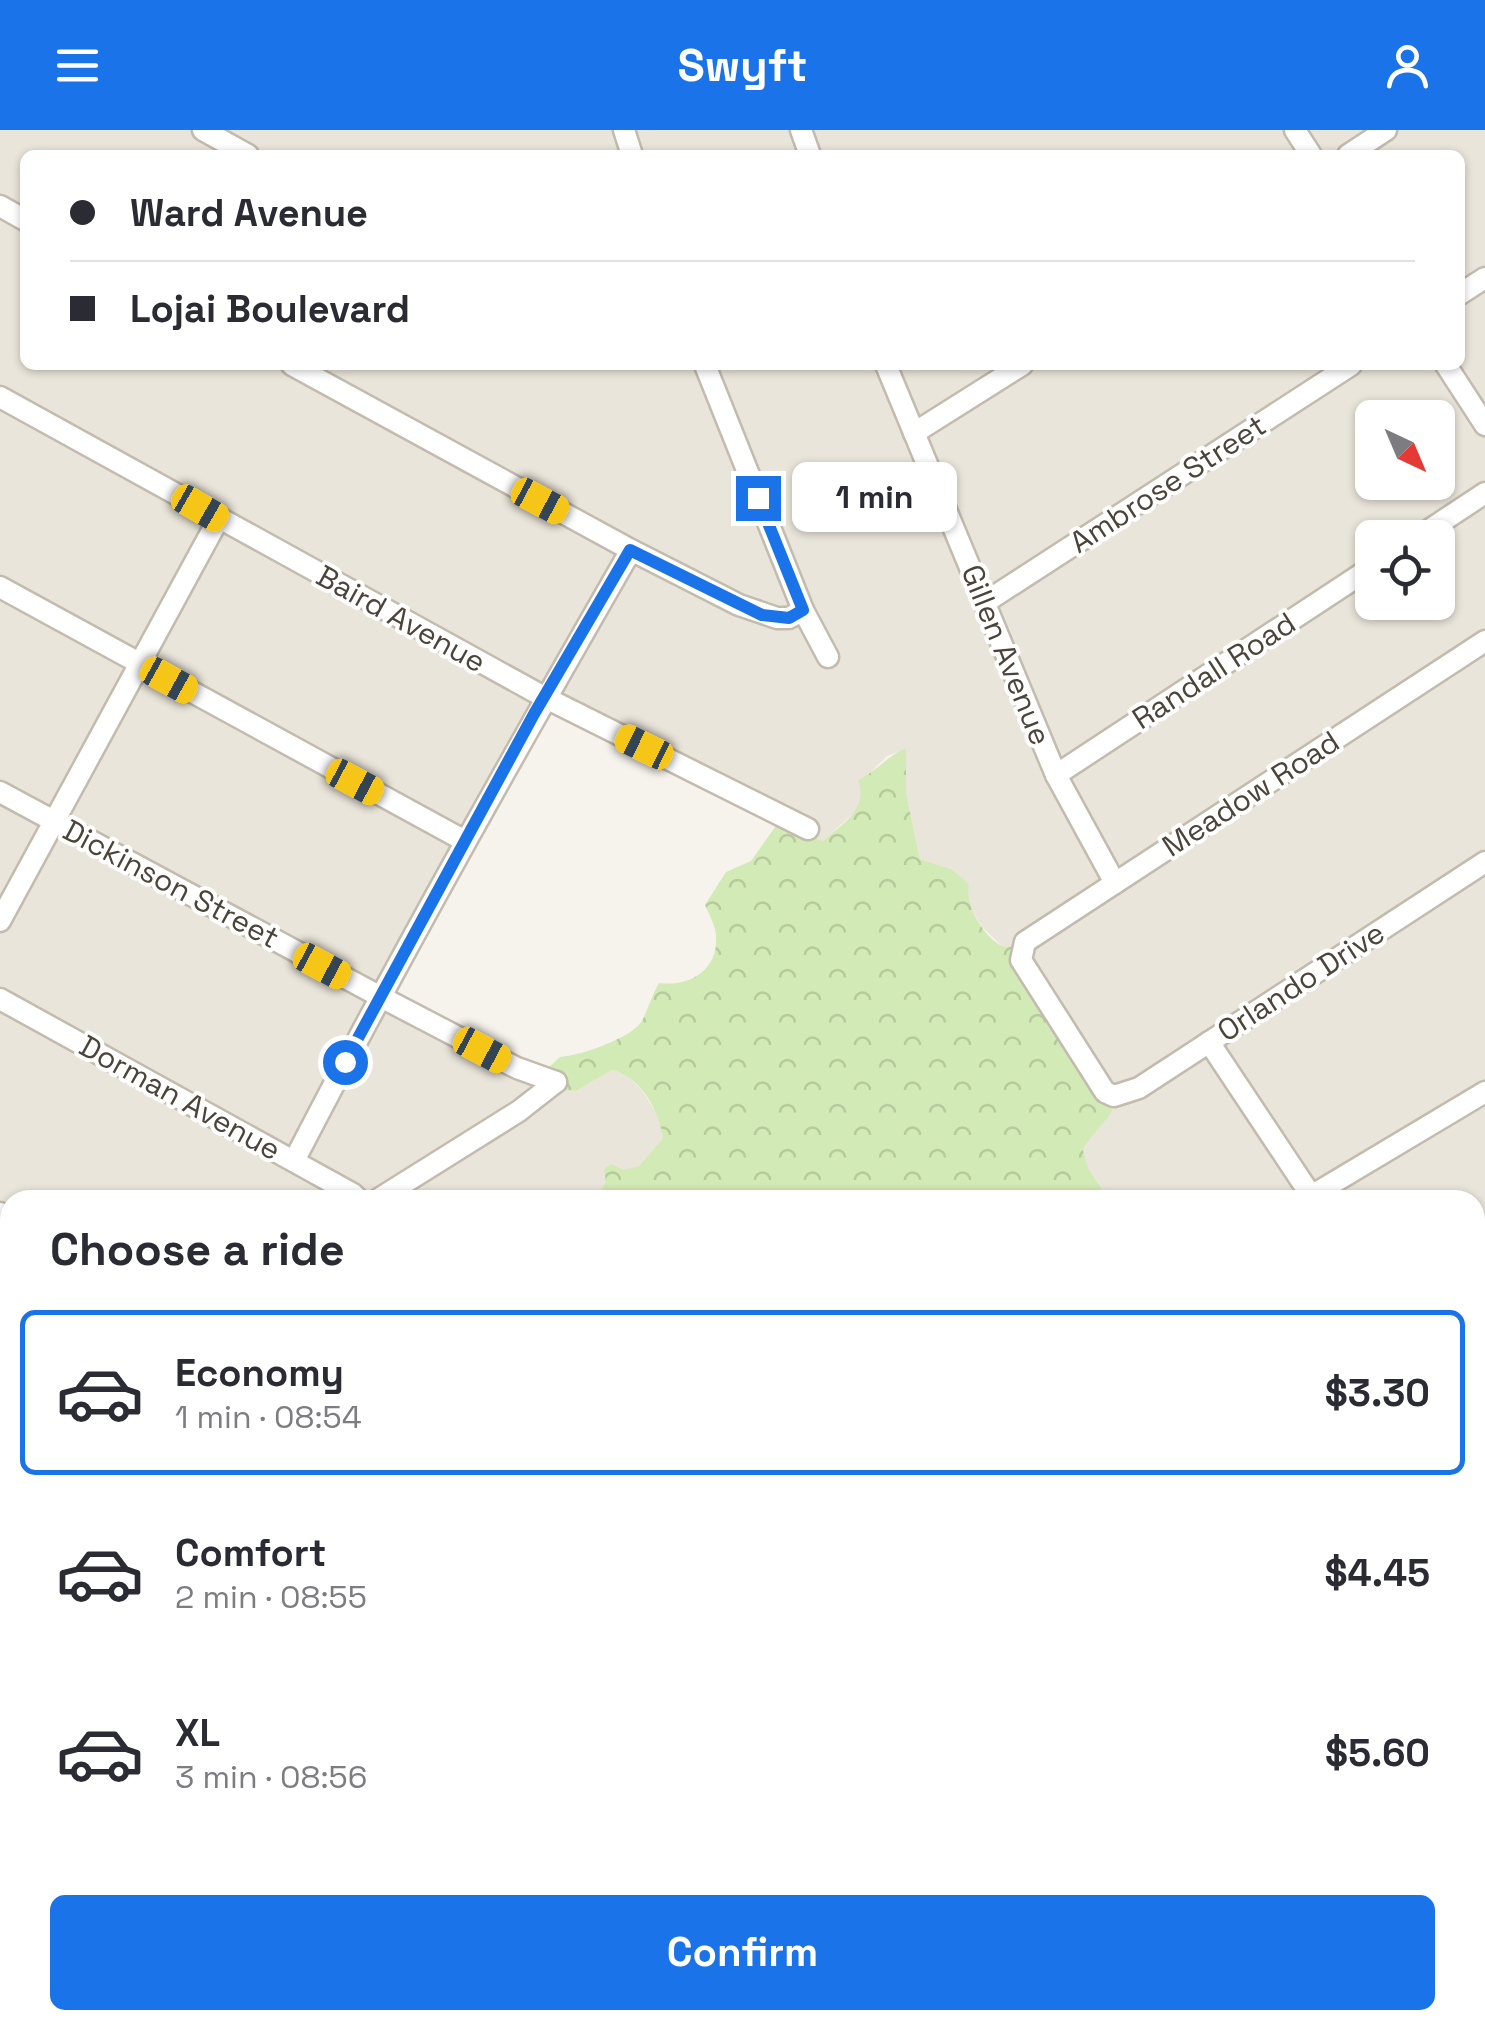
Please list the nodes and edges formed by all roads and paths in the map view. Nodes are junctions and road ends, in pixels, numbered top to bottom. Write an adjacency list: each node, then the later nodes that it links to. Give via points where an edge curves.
1 (1386, 130): 2 (street)
2 (1356, 150)
3 (301, 370): 15 (street)
4 (707, 370): 19 (street)
5 (888, 370): 11 (street, Gillen Avenue)
6 (1014, 370): 11 (street)
7 (1343, 370): 18 (street, Ambrose Street)
8 (1449, 370): 10 (street)
9 (0, 397): 13 (street, Baird Avenue)
10 (1485, 425)
11 (914, 433): 18 (street, Gillen Avenue)
12 (1485, 493): 14 (street)
13 (219, 518): 22 (street); 23 (street, Baird Avenue)
14 (1444, 520)
15 (630, 550): 19 (street, via 762,615 789,618); 23 (street)
16 (1355, 578): 24 (street, Randall Road)
17 (0, 587): 22 (street)
18 (984, 604): 24 (street, Gillen Avenue)
19 (803, 610): 21 (street)
20 (1485, 641): 30 (street, Meadow Road)
21 (828, 657)
22 (139, 663): 26 (street); 28 (street)
23 (546, 698): 27 (street, Baird Avenue); 28 (street)
24 (1056, 775): 30 (street, Gillen Avenue)
25 (0, 792): 26 (street, Dickinson Street)
26 (53, 820): 31 (street); 32 (street, Dickinson Street)
27 (808, 829)
28 (465, 841): 32 (street)
29 (1485, 862): 34 (street, Orlando Drive)
30 (1115, 883): 35 (street, Meadow Road, via 1021,951 1105,1092)
31 (0, 921)
32 (379, 996): 37 (street); 39 (street, Dickinson Street, via 556,1082)
33 (0, 999): 37 (street, Dorman Avenue)
34 (1209, 1042): 35 (street, Orlando Drive, via 1139,1088); 40 (street)
35 (1114, 1096)
36 (1483, 1096): 41 (street)
37 (294, 1161): 38 (street, Dorman Avenue)
38 (342, 1190)
39 (394, 1190)
40 (1308, 1190)
41 (1326, 1190)

